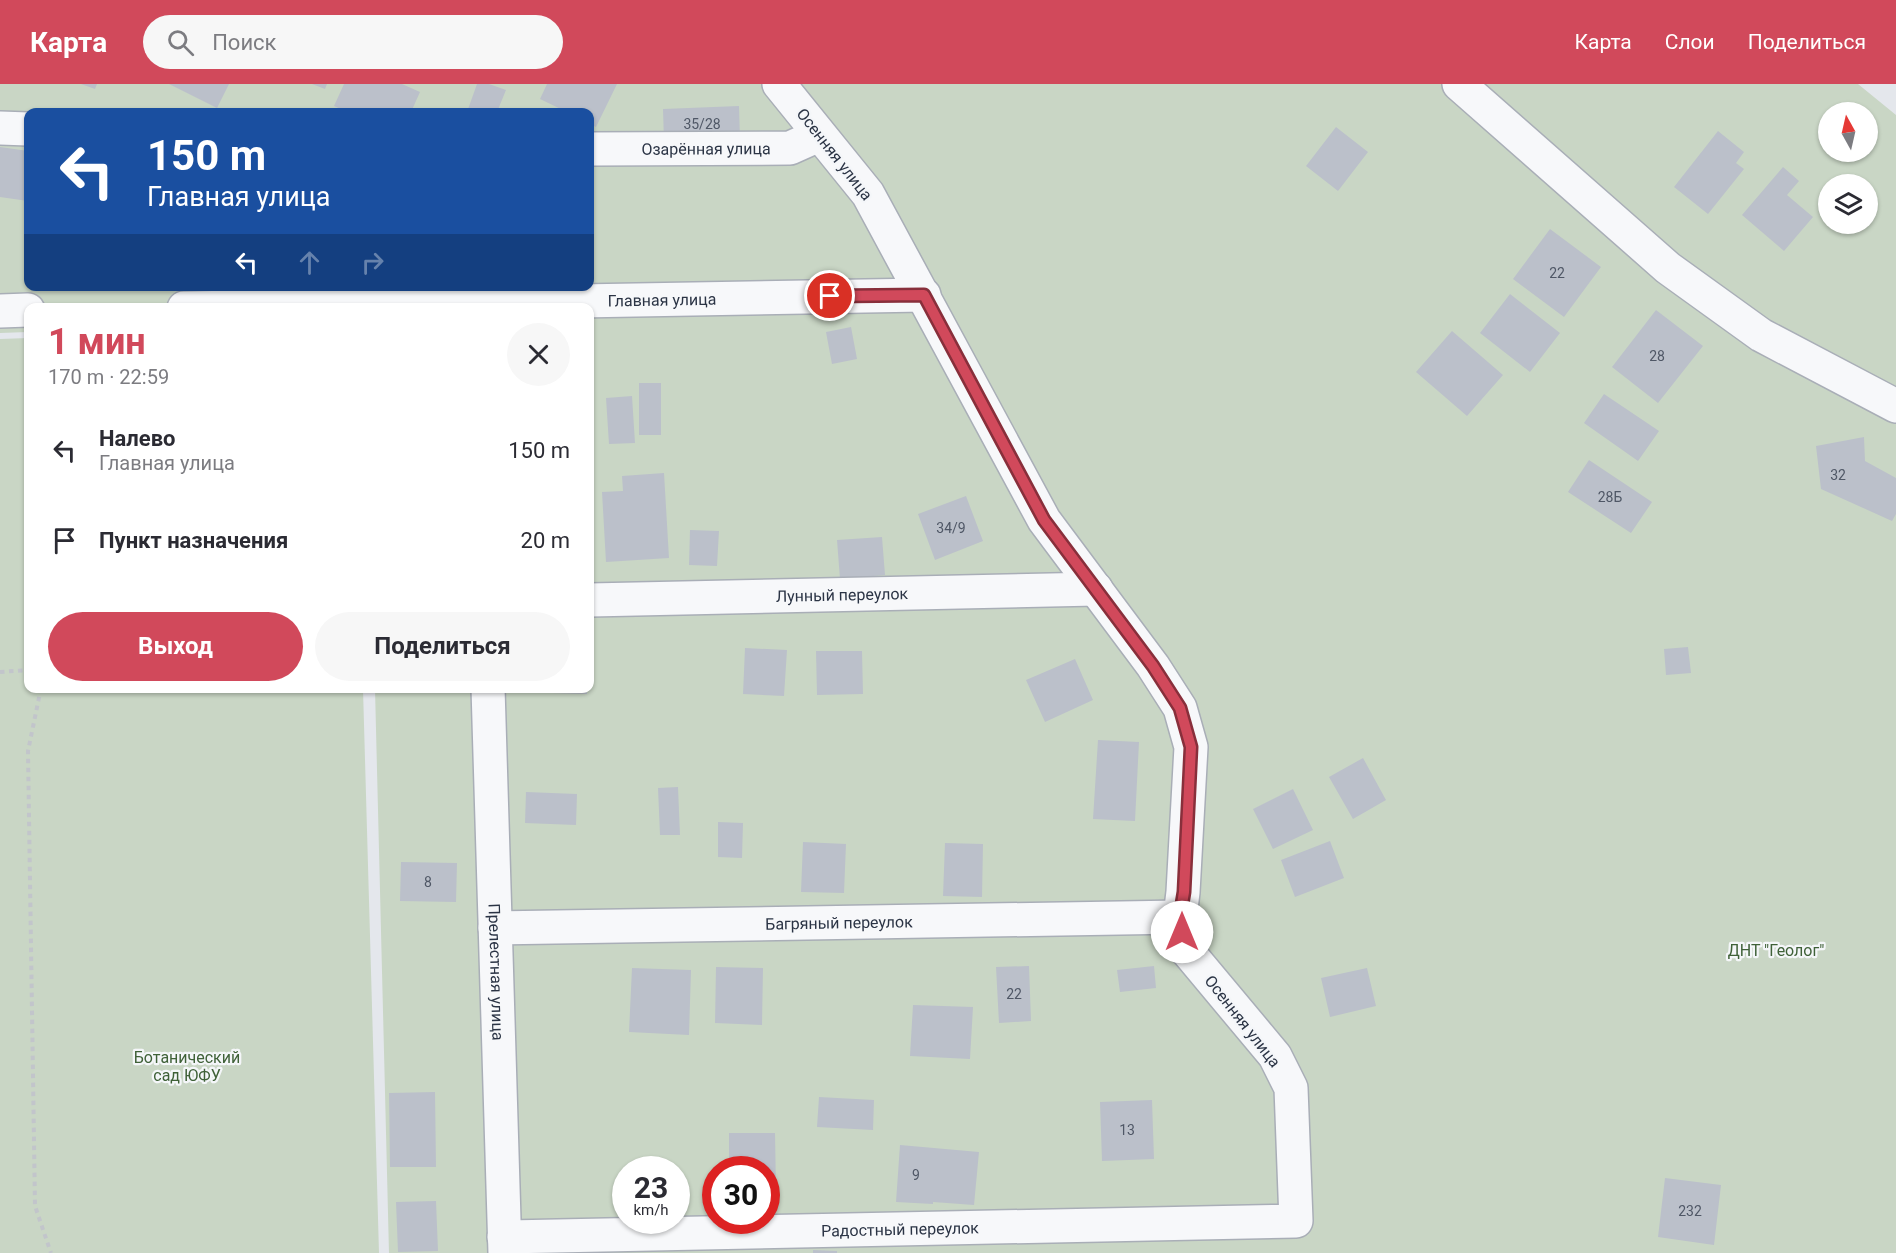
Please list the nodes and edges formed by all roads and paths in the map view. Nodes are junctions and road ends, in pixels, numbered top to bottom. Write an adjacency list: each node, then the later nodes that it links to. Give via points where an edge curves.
1 (779, 84): 5 (street, Осенняя улица)
2 (1459, 84): 11 (street, via 1668,268 1761,335)
3 (0, 128): 4 (street)
4 (24, 129)
5 (819, 135): 6 (street, Озарённая улица, via 790,148); 7 (street, Осенняя улица, via 868,194)
6 (594, 149)
7 (924, 295): 8 (street, Главная улица); 12 (street, Осенняя улица, via 1044,520)
8 (566, 303)
9 (24, 310): 10 (street)
10 (0, 311)
11 (1896, 406)
12 (1096, 589): 13 (street, Лунный переулок); 18 (street, Осенняя улица, via 1180,708 1191,747)
13 (594, 600)
14 (24, 670): 15 (path)
15 (0, 672)
16 (40, 693): 22 (path, via 28,751 35,1206)
17 (488, 693): 19 (street, Прелестная улица)
18 (1180, 916): 19 (street, Багряный переулок); 20 (street, Осенняя улица, via 1185,946 1275,1056 1291,1088)
19 (495, 928): 21 (street, Прелестная улица)
20 (1296, 1221): 21 (street, Радостный переулок)
21 (505, 1245)
22 (51, 1253)

